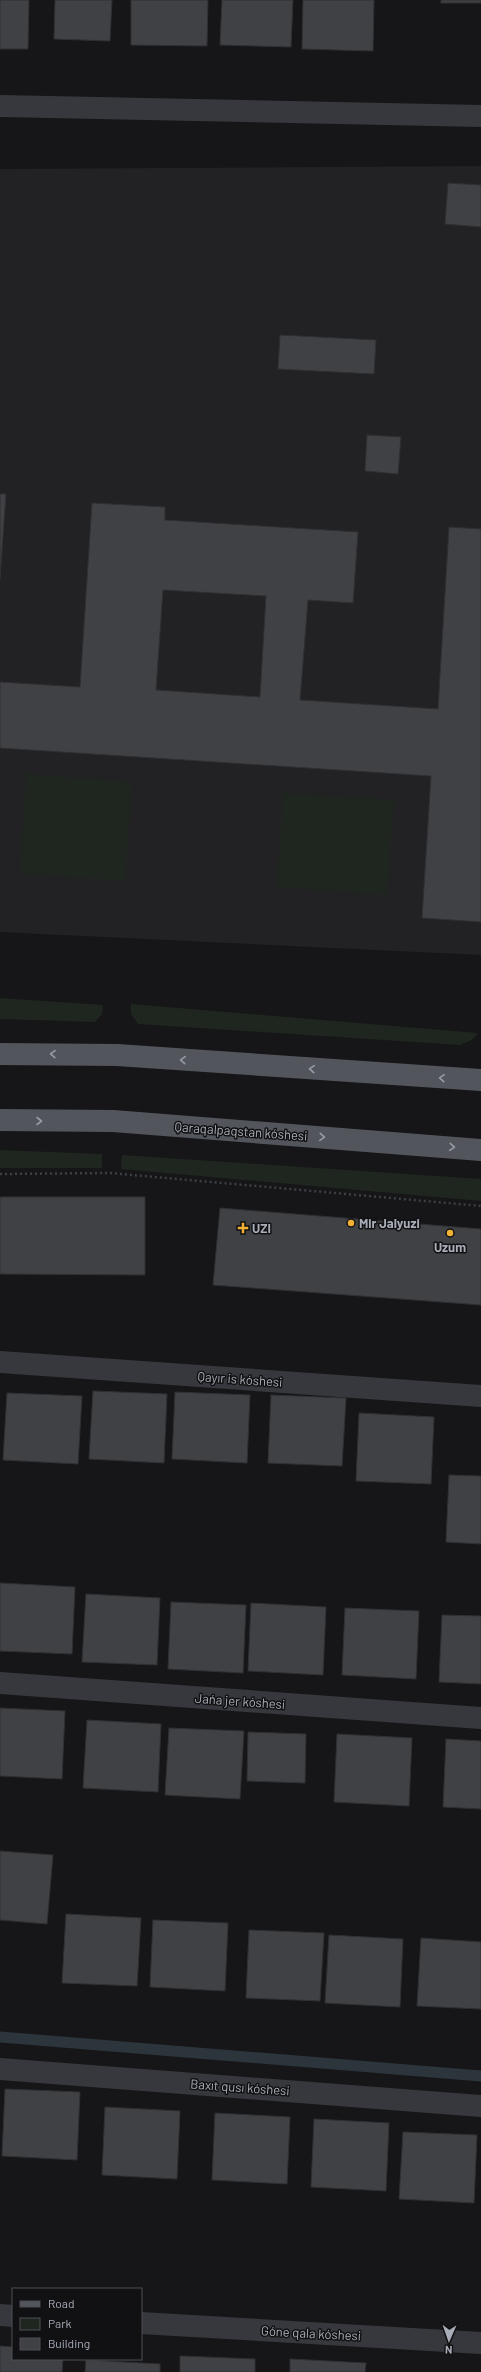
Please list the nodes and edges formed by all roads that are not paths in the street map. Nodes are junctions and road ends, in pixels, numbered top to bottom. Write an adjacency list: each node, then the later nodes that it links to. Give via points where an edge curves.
1 (0, 106): 2 (street)
2 (481, 116)
3 (0, 1054): 4 (main road, one-way to 3, via 117,1055)
4 (481, 1080)
5 (0, 1120): 6 (main road, Qaraqalpaqstan kóshesi, one-way to 6, via 113,1121)
6 (481, 1150)
7 (0, 1362): 8 (street, Qayır is kóshesi)
8 (481, 1396)
9 (0, 1683): 10 (street, Jańa jer kóshesi)
10 (481, 1718)
11 (0, 2069): 12 (street, Baxıt qusı kóshesi)
12 (481, 2106)
13 (0, 2316): 14 (street)
14 (12, 2316)
15 (142, 2323): 16 (street, Góne qala kóshesi)
16 (481, 2342)

